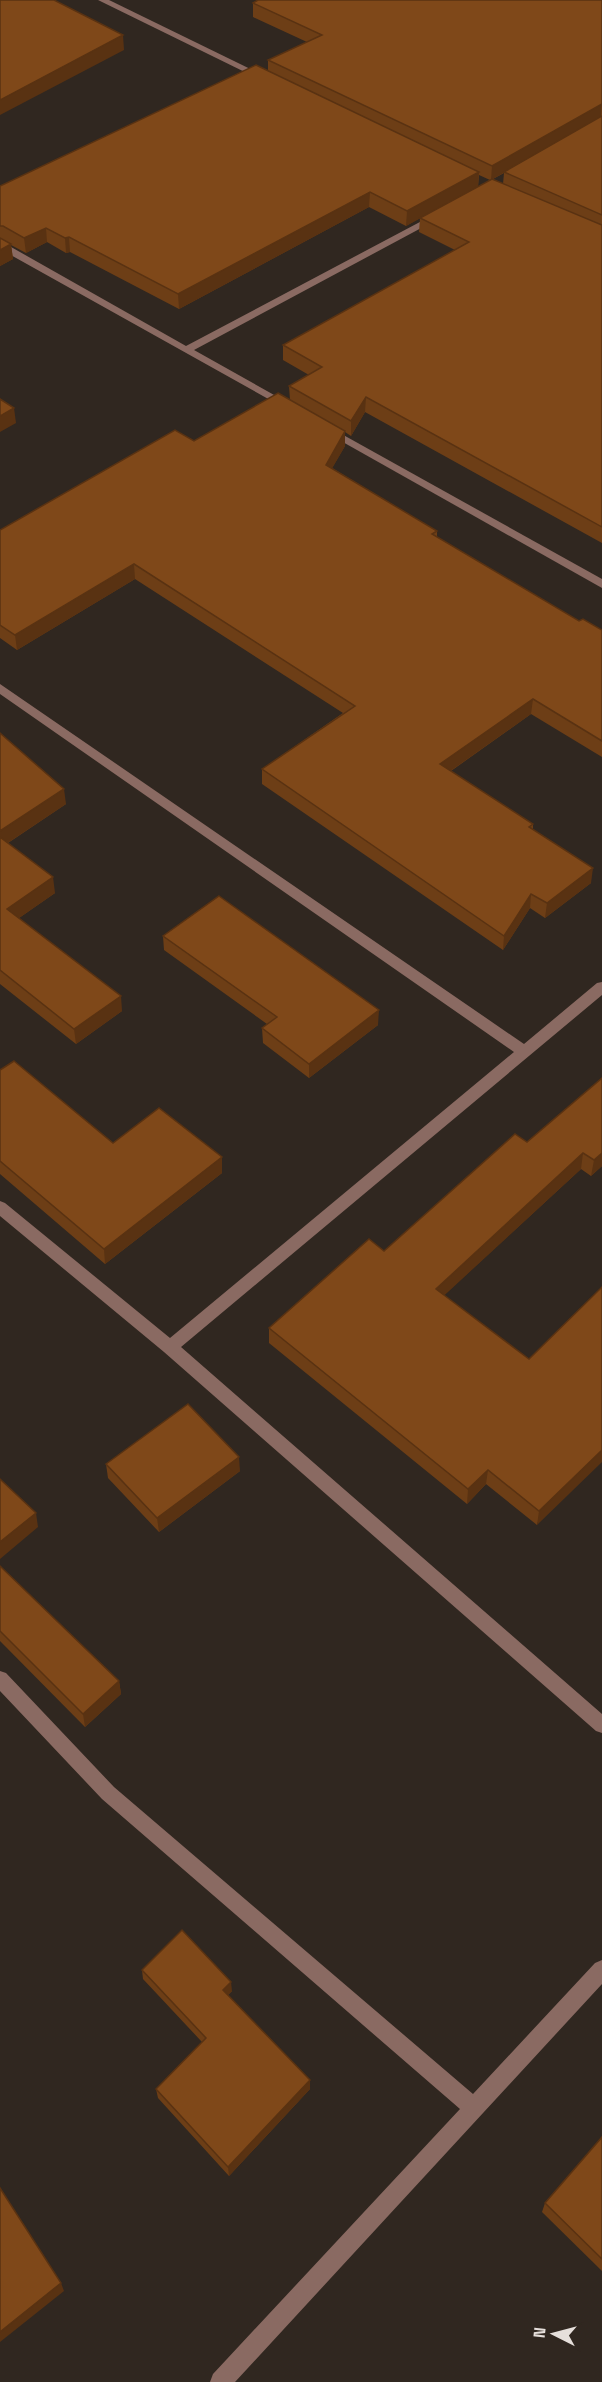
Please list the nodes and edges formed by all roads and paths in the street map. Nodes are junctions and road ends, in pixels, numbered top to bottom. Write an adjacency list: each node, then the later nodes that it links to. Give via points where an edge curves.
1 (102, 0): 2 (street)
2 (275, 83)
3 (449, 210): 5 (street)
4 (0, 245): 5 (street)
5 (186, 350): 6 (street)
6 (301, 414)
7 (321, 426): 8 (street)
8 (602, 584)
9 (0, 688): 11 (street)
10 (602, 987): 11 (street)
11 (524, 1052): 13 (street)
12 (0, 1208): 13 (street)
13 (171, 1347): 15 (street)
14 (0, 1679): 17 (street, via 108,1793)
15 (602, 1725)
16 (602, 1970): 17 (street)
17 (474, 2108): 18 (street)
18 (221, 2382)

